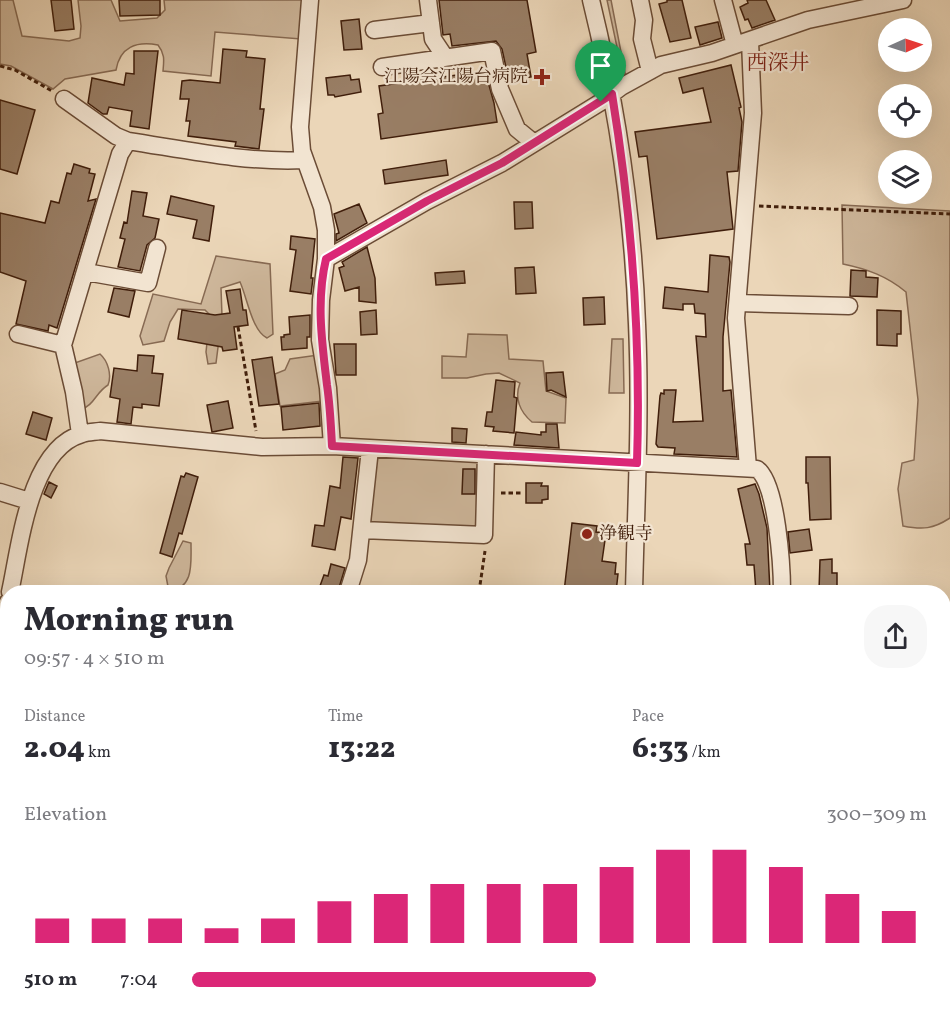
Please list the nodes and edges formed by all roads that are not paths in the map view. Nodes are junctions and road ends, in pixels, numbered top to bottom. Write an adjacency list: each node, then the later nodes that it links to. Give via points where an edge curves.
1 (310, 0): 17 (street, via 300,127)
2 (428, 0): 7 (street)
3 (591, 0): 13 (street)
4 (640, 0): 12 (street, via 642,39)
5 (723, 0): 9 (street)
6 (903, 0): 9 (street, via 808,20)
7 (430, 23): 8 (street); 10 (street, via 433,39)
8 (374, 30)
9 (743, 43): 12 (street); 21 (street, via 753,112)
10 (445, 57): 11 (street); 16 (street, via 492,51 500,89 517,129)
11 (382, 67)
12 (650, 71): 13 (street)
13 (612, 94): 16 (street); 29 (street, via 633,259 639,384)
14 (64, 99): 15 (street)
15 (128, 141): 17 (street, via 239,158); 20 (street, via 120,154)
16 (534, 143): 19 (street)
17 (305, 160): 19 (street, via 322,207)
18 (157, 248): 20 (street, via 148,283)
19 (326, 259): 26 (street, via 320,340)
20 (86, 272): 24 (street)
21 (738, 303): 22 (street); 30 (street)
22 (849, 306)
23 (18, 334): 24 (street)
24 (63, 345): 25 (street)
25 (80, 434): 26 (street, via 100,431 259,446); 32 (street, via 51,456)
26 (332, 446): 27 (street)
27 (370, 449): 28 (street); 33 (street)
28 (486, 454): 29 (street); 33 (street, via 484,535)
29 (637, 463): 30 (street); 36 (street)
30 (748, 468): 37 (street, via 762,473 771,497)
31 (0, 492): 32 (street)
32 (29, 501): 34 (street)
33 (362, 530): 35 (street)
34 (11, 585)
35 (350, 585)
36 (634, 585)
37 (782, 585)

